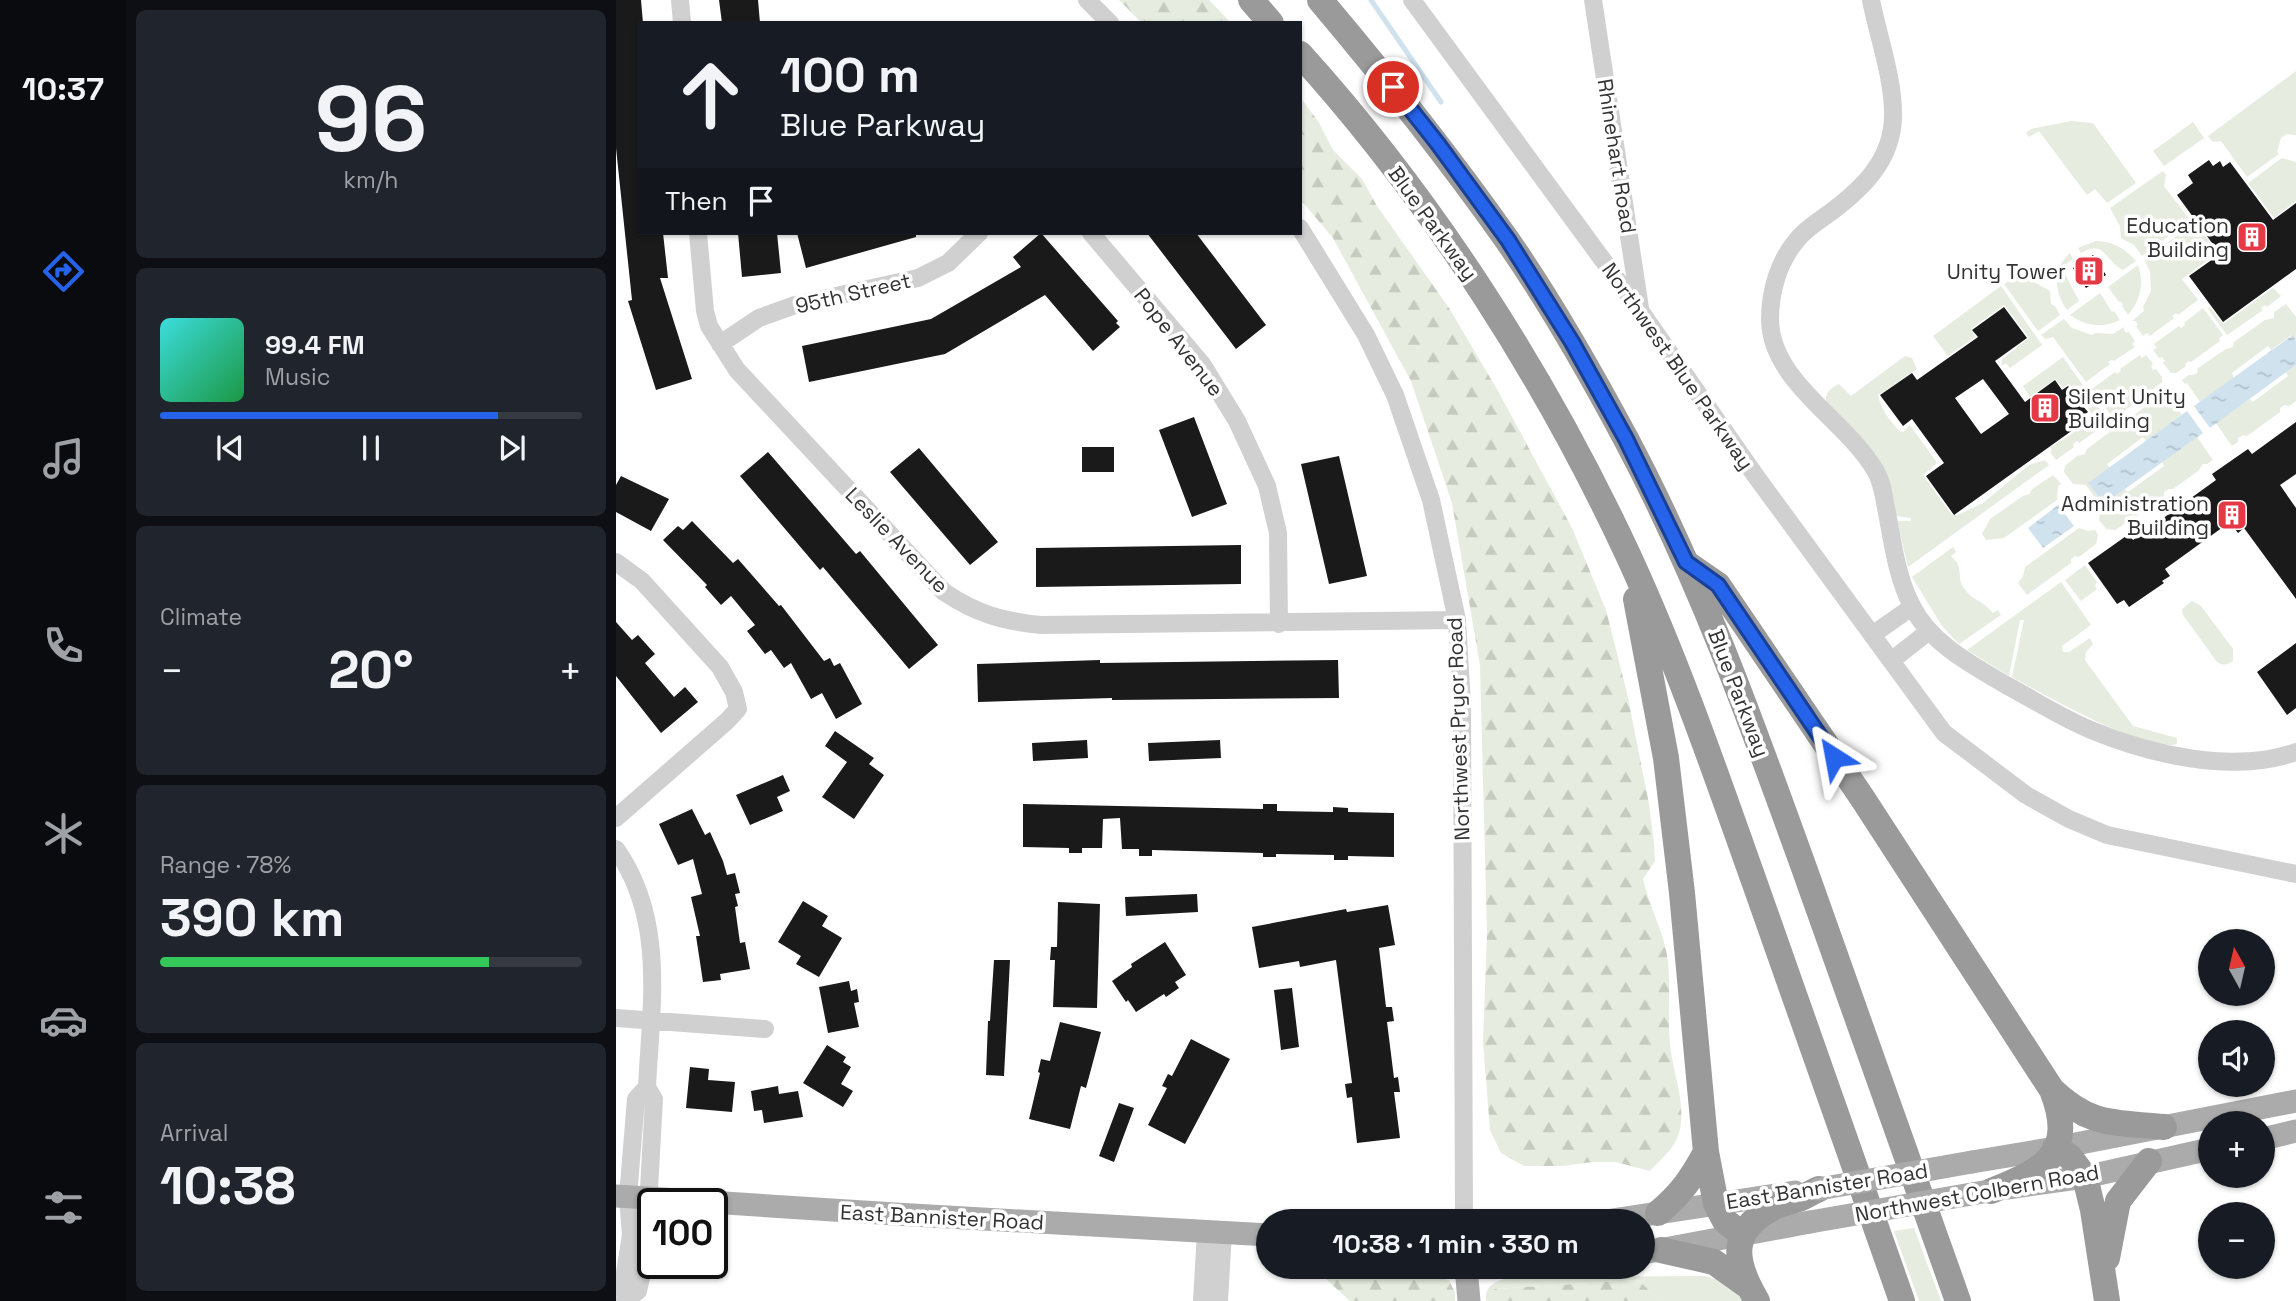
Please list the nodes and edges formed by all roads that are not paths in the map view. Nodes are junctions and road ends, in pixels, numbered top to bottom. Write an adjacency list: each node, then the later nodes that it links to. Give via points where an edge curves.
1 (680, 0): 8 (street)
2 (1087, 0): 9 (street)
3 (1251, 0): 10 (highway)
4 (1320, 0): 20 (highway, Blue Parkway, via 1438,144 1508,240 1613,415)
5 (1412, 0): 16 (street, Northwest Blue Parkway)
6 (1592, 0): 16 (street, Rhinehart Road)
7 (1871, 0): 21 (street, via 1890,86 1893,117 1889,147 1853,196 1797,239 1786,254 1776,277 1770,321 1775,346 1792,378 1876,471)
8 (682, 21)
9 (1108, 21)
10 (1270, 21)
11 (1302, 56): 18 (highway, Blue Parkway, via 1370,137 1477,285 1539,384)
12 (1302, 231): 22 (street, Northwest Pryor Road, via 1366,335 1395,395 1431,500)
13 (698, 235): 17 (street, Leslie Avenue, via 705,311)
14 (977, 235): 17 (street, 95th Street, via 948,263 918,278 795,305 759,318)
15 (1093, 235): 23 (street, Pope Avenue, via 1202,364 1237,421 1267,486 1278,533)
16 (1641, 312): 25 (street, Northwest Blue Parkway)
17 (720, 344): 23 (street, Leslie Avenue, via 737,370 944,592 963,605 1009,622 1041,625)
18 (1629, 556): 41 (highway, via 1666,758); 63 (highway, Blue Parkway, via 1705,742)
19 (616, 562): 28 (street, via 642,581 720,667 738,709)
20 (1686, 562): 34 (highway, via 1718,585); 64 (highway, Blue Parkway, via 1749,713)
21 (1912, 607): 24 (street); 25 (street)
22 (1457, 620): 23 (street, Leslie Avenue); 48 (street, Northwest Pryor Road, via 1462,704)
23 (1279, 624)
24 (1929, 631): 26 (street); 27 (street, via 1968,663 2033,700 2091,730 2141,747 2217,760)
25 (1872, 635): 26 (street, Northwest Blue Parkway)
26 (1891, 661): 30 (street, Northwest Blue Parkway, via 1944,733 2026,795 2069,818 2107,835)
27 (2296, 752)
28 (616, 818)
29 (616, 849): 32 (street, via 640,894 651,937)
30 (2296, 874)
31 (616, 1018): 32 (street)
32 (650, 1020): 33 (street); 46 (street, via 647,1087 636,1099)
33 (765, 1029)
34 (2052, 1090): 36 (highway, via 2078,1111 2100,1121); 39 (highway, via 2062,1126)
35 (2296, 1101): 36 (main road, Northwest Colbern Road)
36 (2164, 1126): 39 (main road, Northwest Colbern Road)
37 (2296, 1131): 38 (main road)
38 (2275, 1136)
39 (2055, 1148): 43 (highway, via 2070,1157); 44 (main road, East Bannister Road, bridge); 45 (highway, via 2043,1166 2027,1177)
40 (2198, 1151): 42 (main road, Northwest Colbern Road)
41 (1706, 1152): 47 (highway); 50 (highway, via 1678,1197)
42 (2149, 1161): 43 (main road, Northwest Colbern Road); 56 (highway, via 2118,1201)
43 (2085, 1177): 45 (main road, Northwest Colbern Road); 56 (highway)
44 (1819, 1189): 47 (main road, East Bannister Road); 53 (highway, via 1775,1206 1744,1228)
45 (1987, 1191): 53 (main road, Northwest Colbern Road, bridge)
46 (631, 1197): 51 (main road, East Bannister Road); 59 (street)
47 (1716, 1204): 50 (main road, East Bannister Road); 53 (highway, via 1725,1221)
48 (1464, 1209)
49 (1655, 1213): 50 (main road, East Bannister Road)
50 (1658, 1213)
51 (1214, 1232): 52 (main road, East Bannister Road); 60 (street); 61 (street)
52 (1256, 1234)
53 (1742, 1235): 54 (main road, East Bannister Road); 58 (highway, via 1738,1252)
54 (1655, 1250)
55 (1655, 1252): 58 (highway, via 1714,1262)
56 (2104, 1273): 65 (highway)
57 (1467, 1279): 62 (main road)
58 (1753, 1294)
59 (625, 1300)
60 (1202, 1301)
61 (1219, 1301)
62 (1469, 1301)
63 (1902, 1301)
64 (1958, 1301)
65 (2107, 1301)

